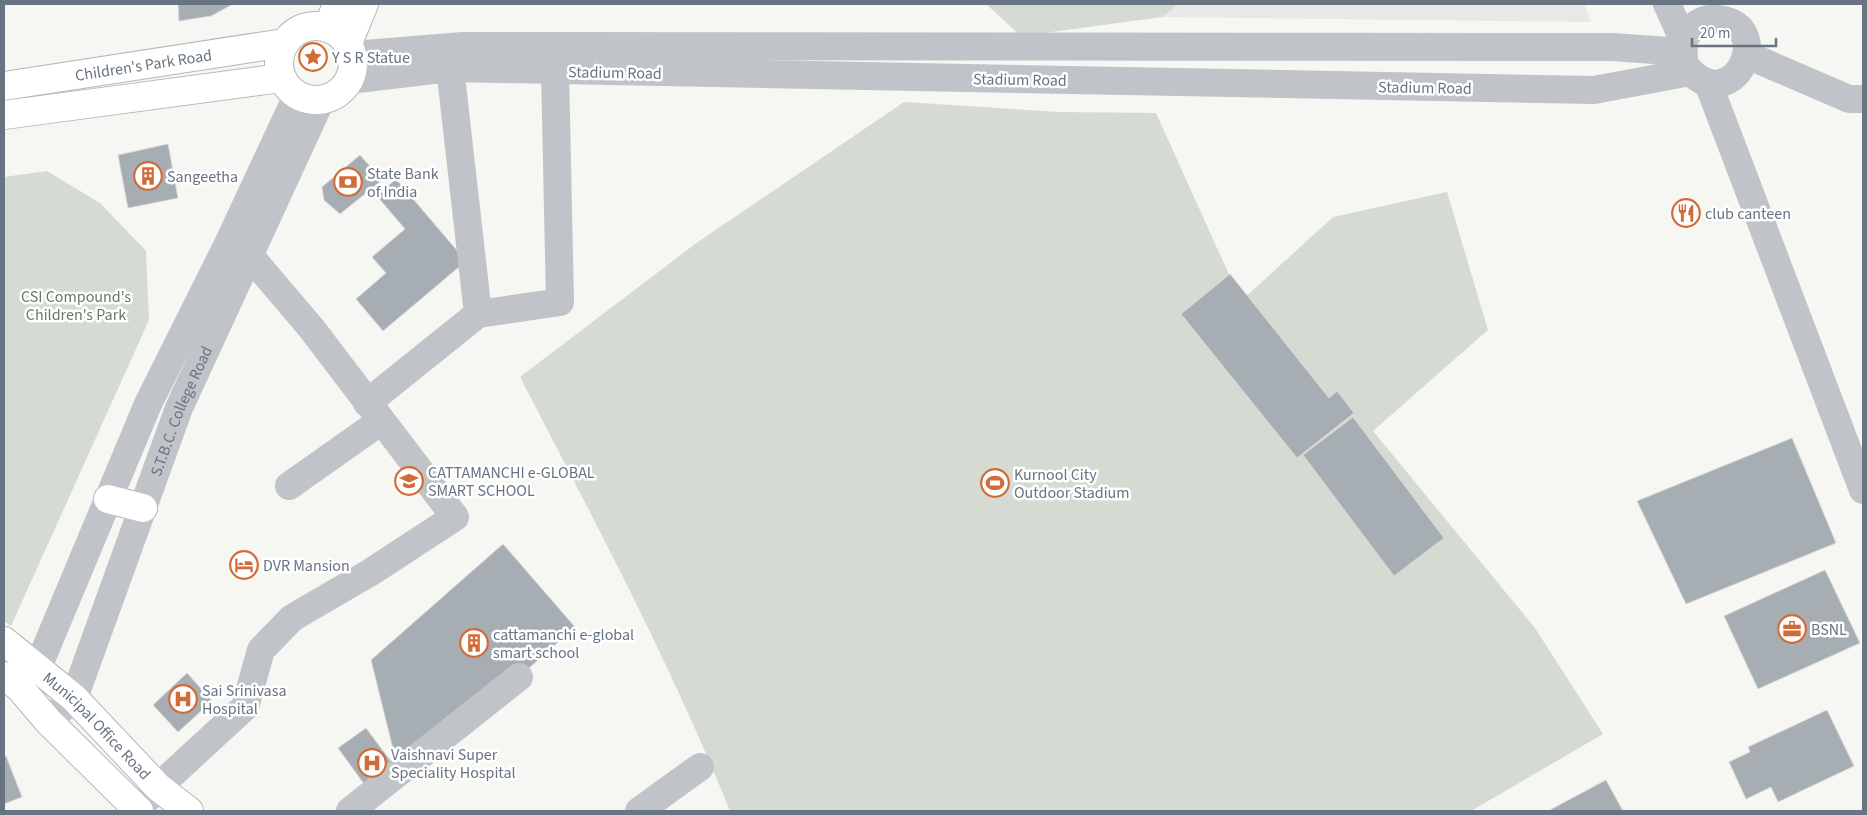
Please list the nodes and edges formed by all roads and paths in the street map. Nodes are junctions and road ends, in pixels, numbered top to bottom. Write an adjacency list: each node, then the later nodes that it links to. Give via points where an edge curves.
1 (364, 4): 4 (main road)
2 (1667, 4): 7 (street)
3 (1720, 12): 6 (street, via 1743,34); 7 (street, via 1695,24)
4 (343, 42): 5 (main road, via 316,25 292,34); 7 (street, Stadium Road, via 463,46 1612,47); 8 (street, Stadium Road); 11 (main road, via 342,90)
5 (284, 44): 10 (main road, Children's Park Road); 11 (main road, via 278,67)
6 (1747, 55): 7 (street, via 1737,74 1718,83); 12 (street)
7 (1691, 62): 9 (street, Stadium Road, via 1594,90); 18 (street)
8 (450, 68): 9 (street, Stadium Road); 15 (street)
9 (555, 70): 15 (street, via 560,302)
10 (4, 86)
11 (300, 91): 13 (main road, Children's Park Road); 14 (street, S.T.B.C. College Road); 19 (street, via 148,404)
12 (1859, 93)
13 (4, 115)
14 (250, 256): 16 (street, via 312,329); 20 (street, S.T.B.C. College Road, via 179,408)
15 (478, 314): 16 (street)
16 (374, 412): 17 (street); 28 (street, via 455,517 292,618 261,650 245,706)
17 (289, 486)
18 (1863, 488)
19 (108, 499): 20 (main road); 22 (street)
20 (143, 508): 25 (street, S.T.B.C. College Road)
21 (4, 641): 22 (main road, Municipal Office Road)
22 (38, 667): 24 (street); 25 (main road, Municipal Office Road)
23 (519, 677): 31 (street)
24 (11, 682): 26 (main road, Municipal Office Road)
25 (74, 698): 26 (street, S.T.B.C. College Road); 28 (main road, Municipal Office Road)
26 (48, 721): 29 (main road, Municipal Office Road)
27 (700, 767): 32 (street)
28 (158, 787): 29 (street); 30 (main road, Municipal Office Road)
29 (138, 811)
30 (189, 811)
31 (350, 811)
32 (639, 811)

